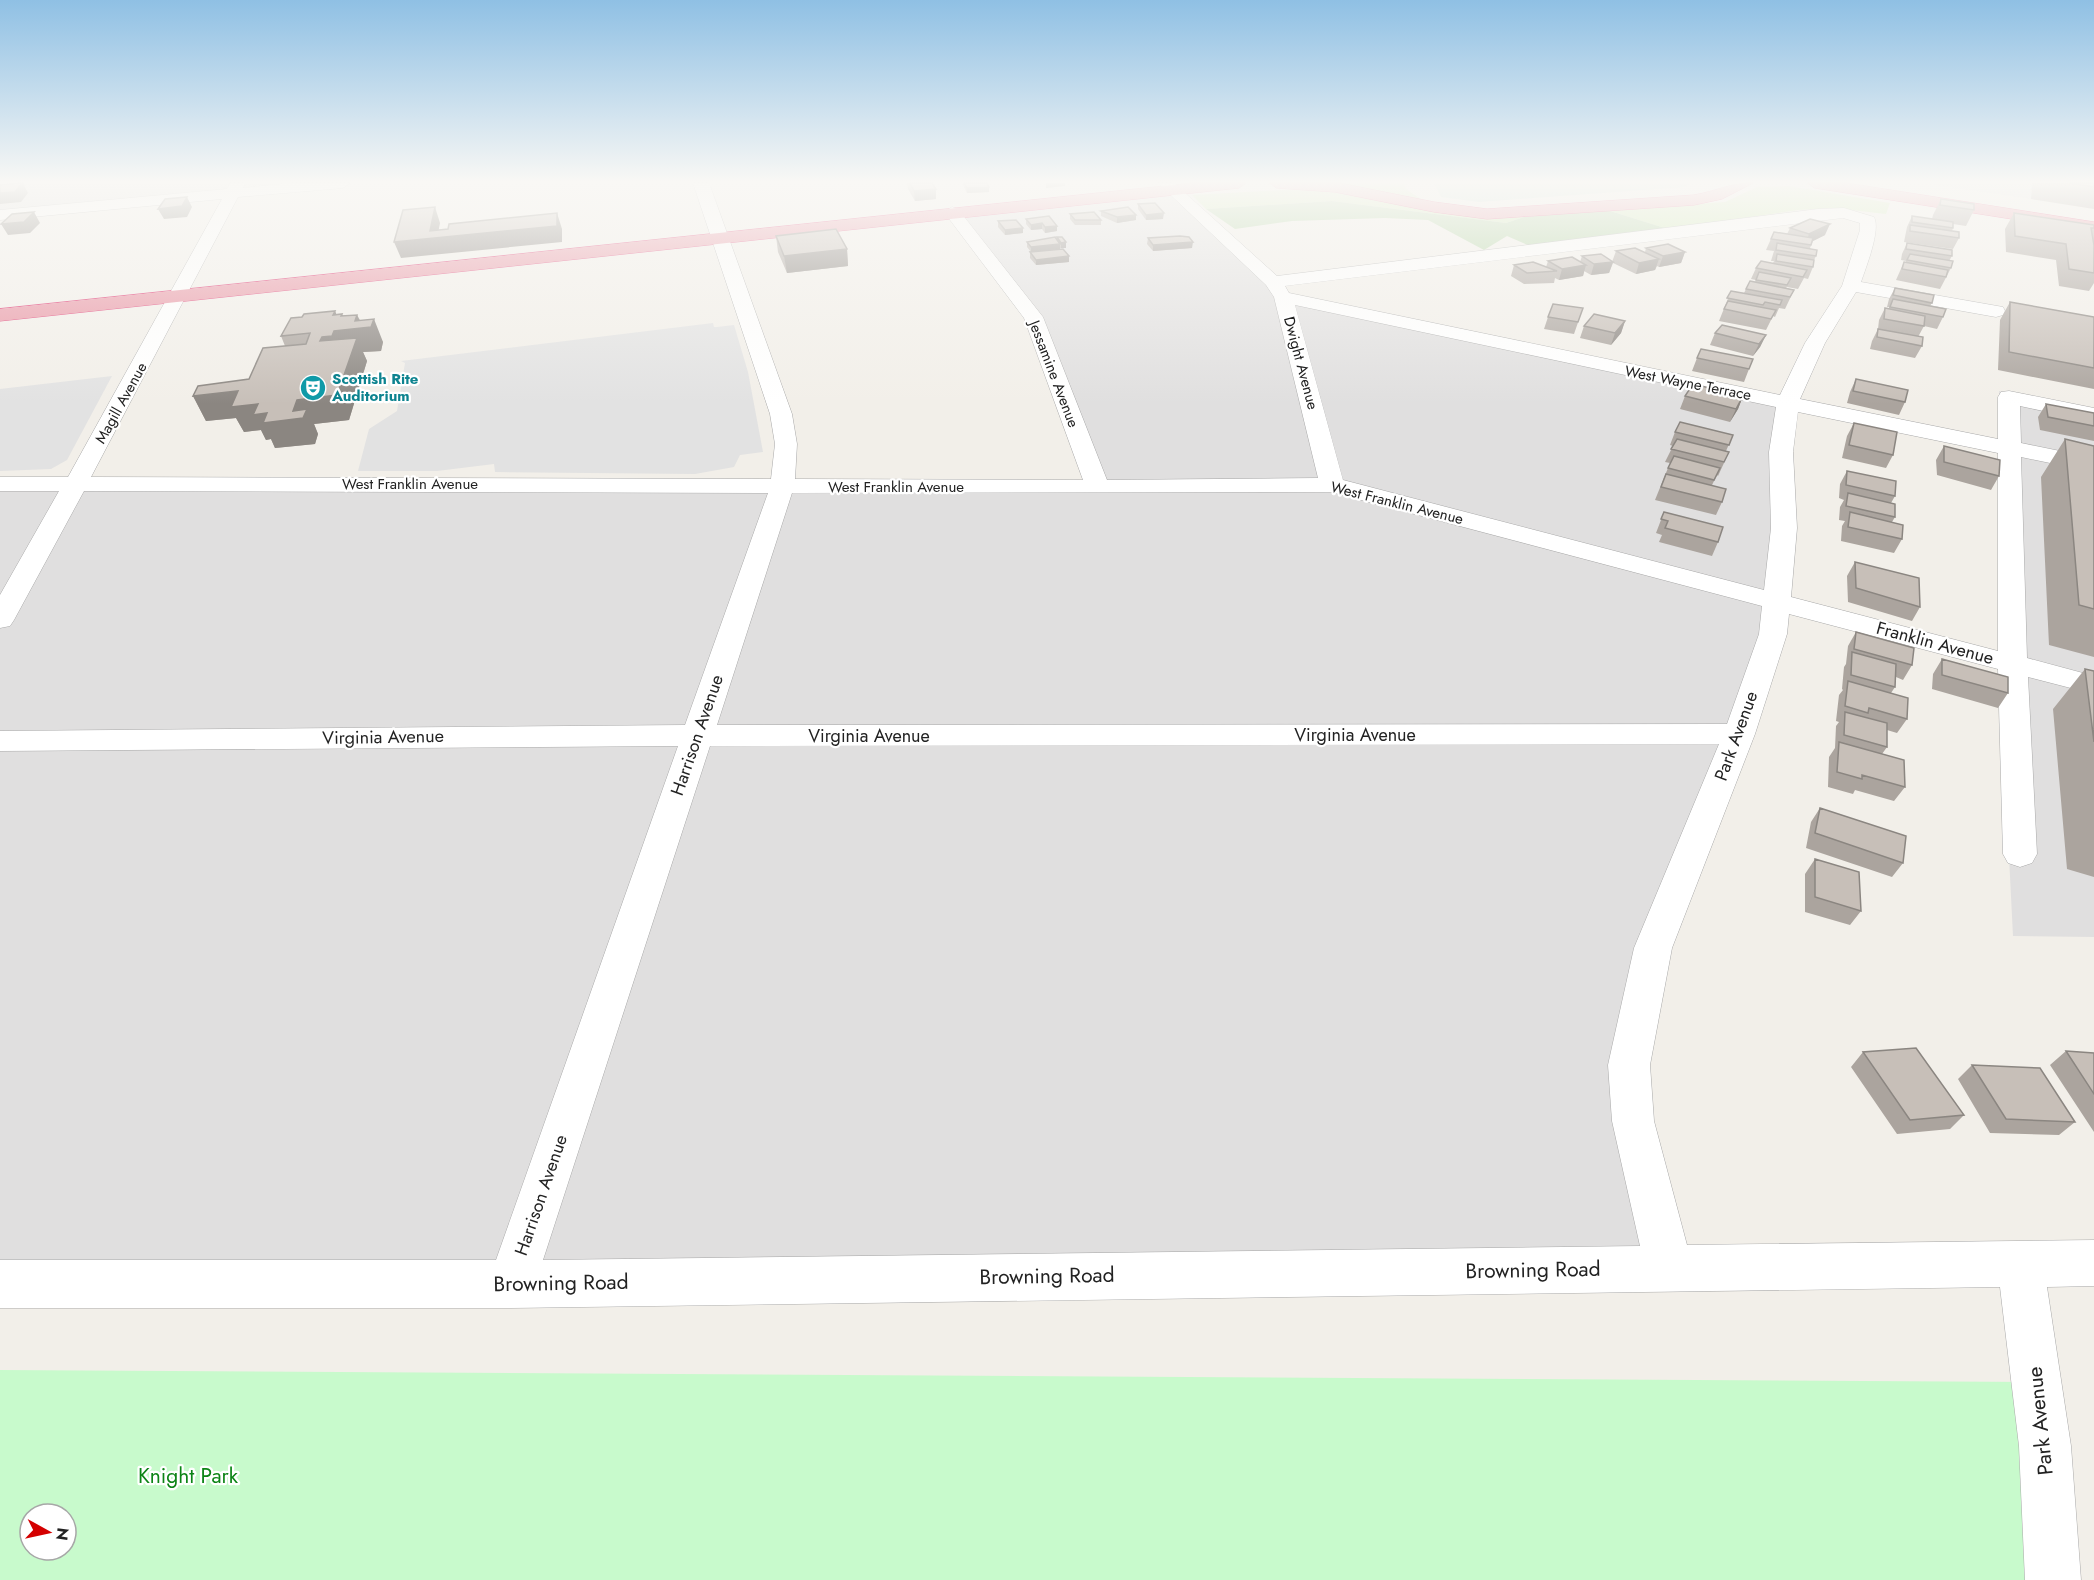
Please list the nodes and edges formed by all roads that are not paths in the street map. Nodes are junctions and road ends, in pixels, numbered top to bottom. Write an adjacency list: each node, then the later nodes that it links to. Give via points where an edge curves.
1 (199, 257): 10 (street, Magill Avenue)
2 (544, 257): 10 (highway)
3 (725, 257): 20 (street, Harrison Avenue, via 781,414 786,444)
4 (986, 257): 21 (street, Jessamine Avenue, via 1033,317)
5 (1244, 257): 9 (street)
6 (1510, 257): 9 (street, Park Avenue)
7 (1860, 257): 8 (street, Park Avenue)
8 (1851, 286): 11 (street); 13 (street, Park Avenue, via 1815,343)
9 (1278, 289): 13 (street, West Wayne Terrace, via 1593,364); 19 (street, Dwight Avenue)
10 (179, 296): 12 (highway); 17 (street, Magill Avenue)
11 (1996, 310)
12 (0, 315)
13 (1788, 402): 15 (street, West Wayne Terrace); 22 (street, Park Avenue, via 1781,452 1784,528)
14 (2094, 415): 15 (street, via 2009,397)
15 (2008, 447): 16 (street, West Wayne Terrace); 24 (street)
16 (2094, 465)
17 (77, 483): 18 (street, West Franklin Avenue); 20 (street, West Franklin Avenue); 23 (street, Magill Avenue)
18 (0, 484)
19 (1332, 484): 21 (street, West Franklin Avenue); 22 (street, West Franklin Avenue)
20 (782, 487): 21 (street, West Franklin Avenue); 27 (street, Harrison Avenue)
21 (1098, 487)
22 (1776, 601): 24 (street, Franklin Avenue); 26 (street, Park Avenue, via 1773,634)
23 (0, 620)
24 (2013, 664): 25 (street, Franklin Avenue); 29 (street)
25 (2094, 685)
26 (1739, 734): 27 (street, Virginia Avenue); 32 (street, Park Avenue, via 1653,948 1629,1065 1633,1121)
27 (696, 736): 28 (street, Virginia Avenue); 34 (street, Harrison Avenue)
28 (0, 741)
29 (2020, 854)
30 (2020, 1263): 31 (street, Browning Road); 32 (street, Browning Road); 35 (street, Park Avenue, via 2045,1446)
31 (2094, 1263)
32 (1669, 1268): 34 (street, Browning Road)
33 (0, 1284): 34 (street, Browning Road)
34 (511, 1284)
35 (2053, 1580)

